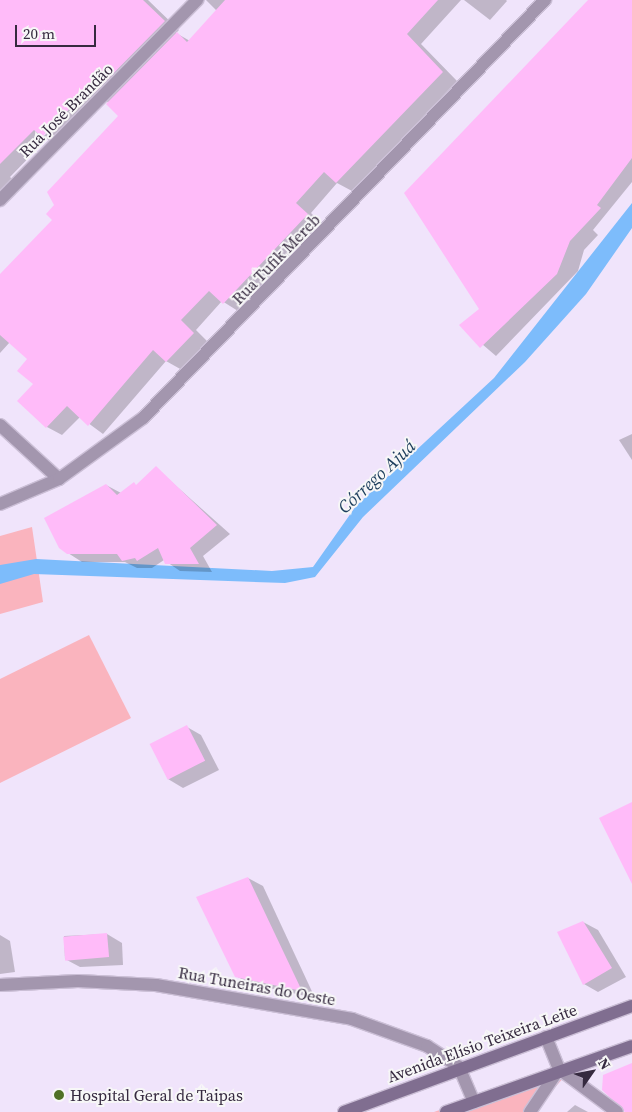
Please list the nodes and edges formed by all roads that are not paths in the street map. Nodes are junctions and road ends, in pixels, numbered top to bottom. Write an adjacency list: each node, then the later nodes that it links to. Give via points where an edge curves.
1 (197, 0): 3 (street, Rua José Brandão)
2 (545, 0): 5 (street, Rua Tufik Mereb, via 143,418)
3 (0, 200)
4 (0, 425): 5 (street)
5 (59, 479): 6 (street, Rua Tufik Mereb)
6 (0, 504)
7 (0, 985): 11 (street, Rua Tuneiras do Oeste, via 78,981 210,991 352,1019 426,1046)
8 (632, 1006): 9 (main road, Avenida Elísio Teixeira Leite)
9 (546, 1037): 11 (main road, Avenida Elísio Teixeira Leite); 12 (street)
10 (632, 1046): 12 (main road)
11 (459, 1066): 13 (street); 14 (main road, Avenida Elísio Teixeira Leite)
12 (559, 1069): 13 (main road); 16 (street); 17 (street)
13 (474, 1102): 15 (main road)
14 (344, 1112)
15 (446, 1112)
16 (530, 1112)
17 (617, 1112)

